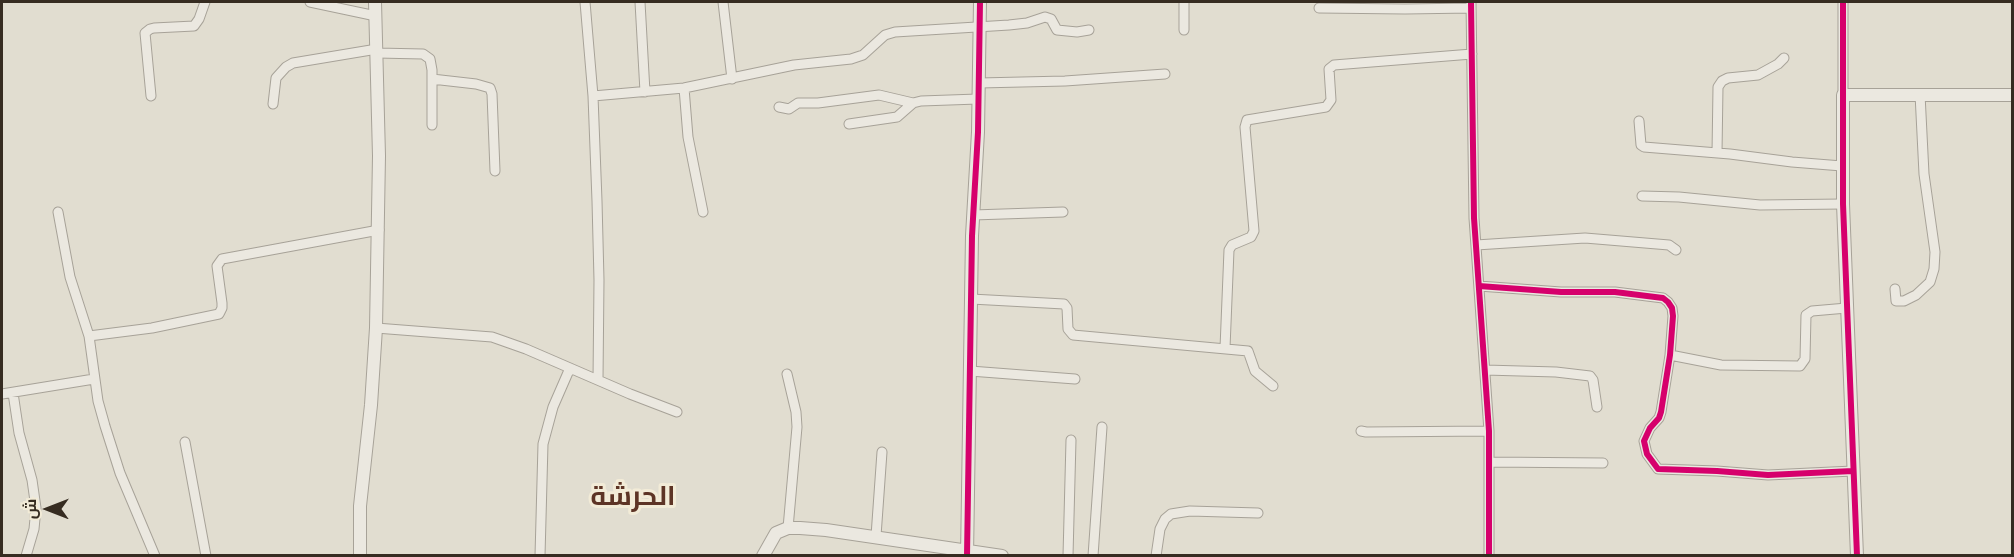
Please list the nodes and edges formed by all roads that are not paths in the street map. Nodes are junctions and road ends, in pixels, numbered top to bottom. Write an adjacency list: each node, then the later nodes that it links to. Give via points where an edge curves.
1 (205, 2): 28 (street, via 194,26 147,30)
2 (310, 2): 12 (street)
3 (375, 2): 12 (street)
4 (585, 2): 29 (street)
5 (640, 2): 24 (street)
6 (723, 2): 21 (street)
7 (980, 2): 13 (street)
8 (1184, 2): 15 (street)
9 (1844, 2): 26 (street)
10 (1471, 5): 11 (street); 17 (street)
11 (1319, 8)
12 (376, 16): 16 (street)
13 (980, 27): 14 (street, via 1020,24 1045,17 1051,19 1057,30); 21 (street, via 892,32 857,57); 22 (street)
14 (1089, 30)
15 (1184, 30)
16 (377, 51): 20 (street, via 427,56); 32 (street, via 293,63 276,78); 46 (street)
17 (1472, 54): 47 (street); 55 (street, via 1334,65 1329,69 1331,100 1326,107 1246,120 1254,231 1229,250)
18 (1784, 58): 37 (street, via 1758,75 1722,81 1718,87)
19 (1165, 74): 22 (street)
20 (432, 79): 36 (street); 39 (street, via 490,88)
21 (732, 79): 23 (street)
22 (979, 84): 30 (street)
23 (684, 88): 24 (street); 43 (street, via 688,136)
24 (645, 92): 29 (street)
25 (1920, 94): 26 (street); 27 (street); 50 (street, via 1934,269 1930,282 1904,302 1896,301)
26 (1843, 95): 38 (street)
27 (2013, 95)
28 (152, 96)
29 (593, 96): 63 (street)
30 (978, 99): 31 (street); 45 (street)
31 (913, 103): 33 (street, via 879,95 798,102 789,109); 35 (street, via 897,117)
32 (273, 104)
33 (779, 107)
34 (1639, 121): 37 (street, via 1644,147)
35 (849, 124)
36 (432, 125)
37 (1717, 153): 38 (street)
38 (1842, 166): 41 (street)
39 (495, 171)
40 (1642, 196): 41 (street, via 1760,205)
41 (1843, 204): 52 (street)
42 (58, 212): 54 (street, via 70,277)
43 (703, 212)
44 (1063, 212): 45 (street)
45 (973, 215): 51 (street)
46 (378, 230): 53 (street); 54 (street, via 222,259 217,266 222,303 219,314)
47 (1476, 245): 48 (street, via 1585,238 1669,245); 49 (street)
48 (1676, 250)
49 (1479, 286): 56 (street, via 1663,298 1672,308); 58 (street)
50 (1895, 289)
51 (971, 299): 55 (street, via 1064,304 1068,329 1073,335); 59 (street)
52 (1848, 308): 56 (street, via 1806,315 1805,359 1800,366 1721,365); 77 (street)
53 (376, 328): 57 (street, via 492,337); 85 (street)
54 (88, 336): 61 (street)
55 (1225, 348): 64 (street, via 1248,351 1255,371)
56 (1670, 355): 77 (street, via 1660,415 1644,441 1647,454 1658,469 1768,476)
57 (570, 368): 63 (street); 86 (street, via 543,444)
58 (1485, 370): 67 (street, via 1590,376); 71 (street)
59 (970, 371): 62 (street); 81 (street)
60 (787, 374): 79 (street, via 797,427)
61 (94, 379): 65 (street); 83 (street, via 120,473)
62 (1075, 379)
63 (598, 380): 68 (street)
64 (1272, 386)
65 (13, 393): 66 (street); 82 (street, via 36,508)
66 (2, 394)
67 (1597, 407)
68 (677, 412)
69 (1102, 427): 90 (street)
70 (1361, 431): 71 (street)
71 (1489, 431): 75 (street)
72 (1071, 440): 89 (street)
73 (185, 442): 84 (street)
74 (882, 452): 80 (street)
75 (1490, 462): 76 (street); 92 (street)
76 (1603, 463)
77 (1853, 471): 93 (street)
78 (1258, 513): 91 (street, via 1171,514 1160,529)
79 (788, 528): 80 (street); 87 (street, via 776,533)
80 (876, 536): 81 (street)
81 (967, 553): 88 (street)
82 (26, 555)
83 (156, 555)
84 (206, 555)
85 (359, 555)
86 (540, 555)
87 (763, 555)
88 (1002, 555)
89 (1068, 555)
90 (1093, 555)
91 (1156, 555)
92 (1489, 555)
93 (1857, 555)

